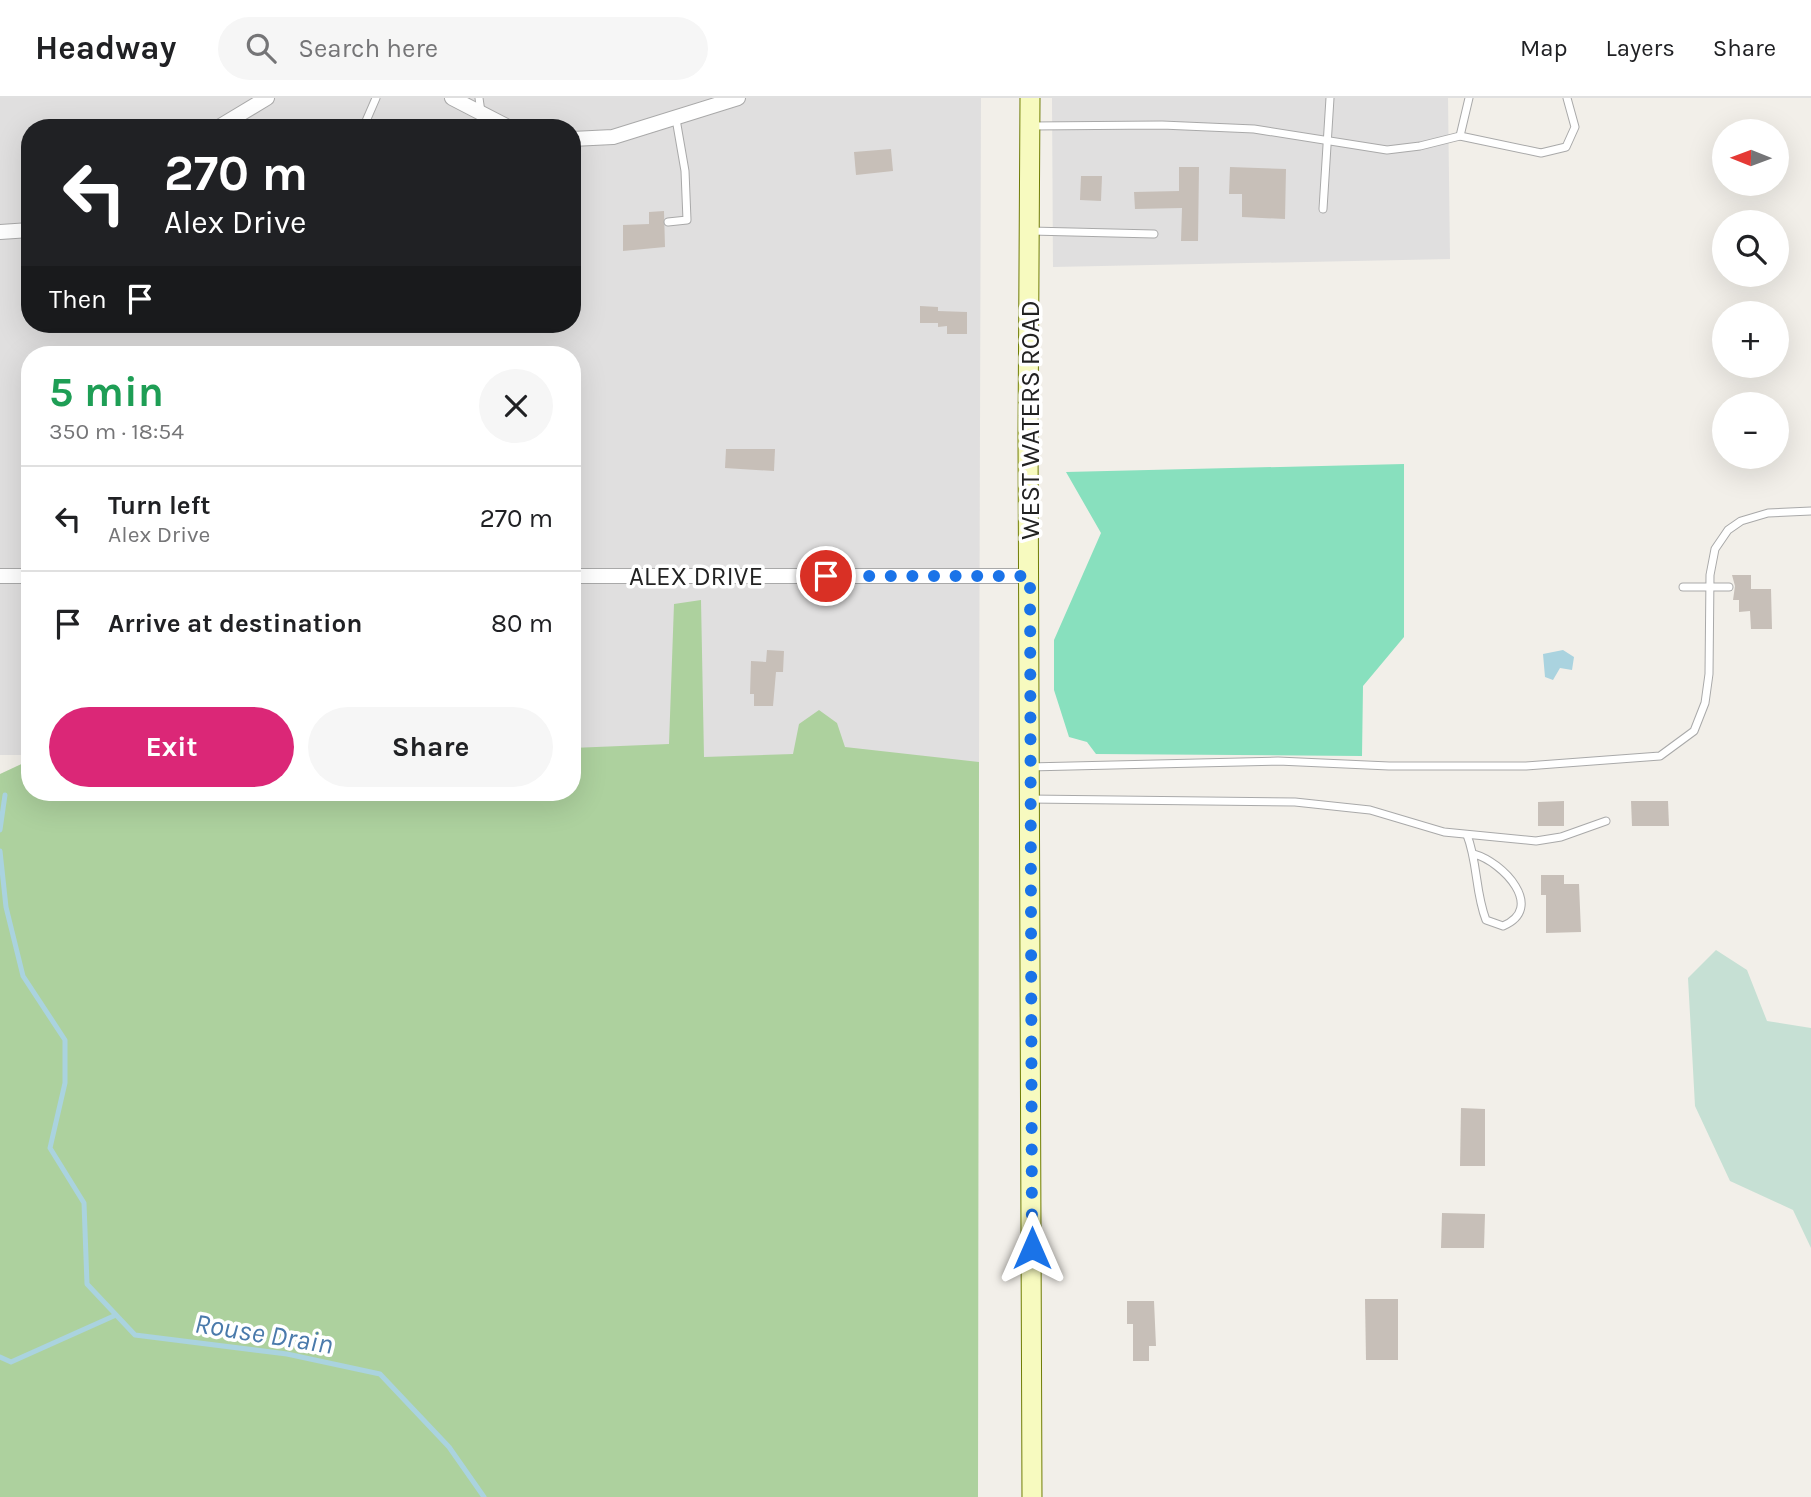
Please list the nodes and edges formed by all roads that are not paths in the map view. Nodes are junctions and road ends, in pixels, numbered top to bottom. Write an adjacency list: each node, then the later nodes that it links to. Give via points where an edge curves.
1 (267, 98): 10 (street)
2 (376, 98): 11 (lane)
3 (452, 98): 9 (street)
4 (738, 98): 13 (street)
5 (1030, 98): 14 (street, WEST WATERS ROAD)
6 (1329, 98): 17 (lane)
7 (1469, 98): 15 (lane)
8 (1567, 98): 15 (lane, via 1574,127 1566,148 1541,153)
9 (480, 106): 12 (street)
10 (232, 119)
11 (367, 119)
12 (498, 119)
13 (676, 119): 16 (street, via 613,137); 19 (lane, via 687,220)
14 (1030, 126): 17 (lane, via 1254,129); 21 (street, WEST WATERS ROAD)
15 (1460, 136): 17 (lane, via 1387,150)
16 (581, 139)
17 (1326, 141): 18 (lane)
18 (1322, 209)
19 (668, 222)
20 (21, 231): 22 (street)
21 (1030, 231): 23 (lane); 28 (street, WEST WATERS ROAD)
22 (0, 232)
23 (1154, 234)
24 (1811, 511): 30 (lane, via 1768,513 1728,530 1715,549)
25 (0, 576): 26 (street)
26 (21, 576)
27 (581, 576): 28 (street, ALEX DRIVE)
28 (1030, 576): 32 (street, WEST WATERS ROAD)
29 (1683, 587): 30 (lane)
30 (1709, 587): 31 (lane); 32 (lane, via 1705,703 1694,731 1660,756 1526,766 1278,761)
31 (1729, 587)
32 (1028, 767): 33 (street, WEST WATERS ROAD)
33 (1028, 799): 35 (lane, via 1323,804 1370,810); 37 (street, WEST WATERS ROAD)
34 (1606, 821): 35 (lane, via 1548,841)
35 (1467, 835): 36 (lane)
36 (1474, 854): 36 (lane, via 1486,920 1503,926 1514,922 1522,912 1516,887 1502,868)
37 (1032, 1497)

